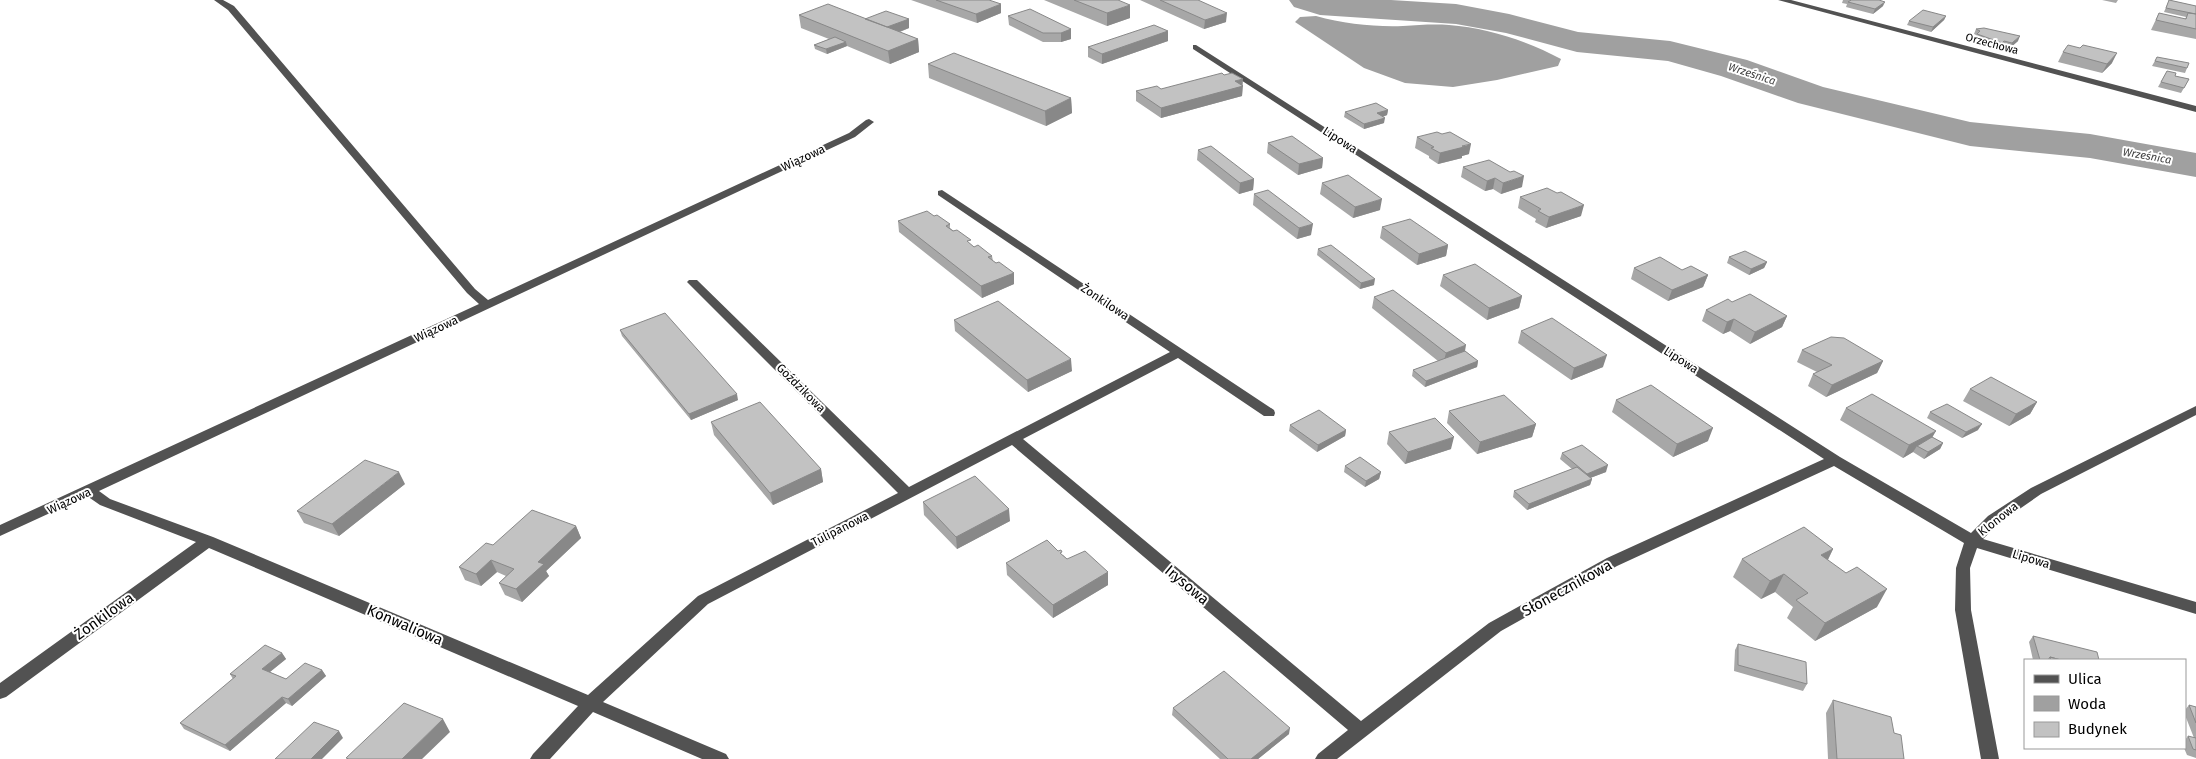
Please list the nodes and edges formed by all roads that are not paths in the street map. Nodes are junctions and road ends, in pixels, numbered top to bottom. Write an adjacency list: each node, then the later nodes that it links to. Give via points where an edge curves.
1 (218, 0): 8 (street, via 231,8 471,291)
2 (1782, 0): 4 (street, Orzechowa)
3 (1196, 47): 13 (street, Lipowa)
4 (2196, 109)
5 (869, 122): 8 (street, Wiązowa, via 852,135)
6 (942, 193): 9 (street, Żonkilowa)
7 (693, 282): 15 (street, Goździkowa)
8 (487, 305): 14 (street, Wiązowa)
9 (1180, 352): 11 (street, Żonkilowa); 12 (street, Tulipanowa)
10 (2196, 410): 18 (street, Klonowa, via 2036,491 1993,520)
11 (1269, 413)
12 (1014, 439): 15 (street, Tulipanowa); 22 (street, Irysowa)
13 (1835, 460): 18 (street, Lipowa); 22 (street, Słonecznikowa, via 1612,562 1495,627)
14 (90, 491): 16 (street, Wiązowa); 17 (street, Konwaliowa, via 104,502)
15 (908, 494): 21 (street, Tulipanowa, via 703,600)
16 (0, 531)
17 (208, 540): 20 (street, Żonkilowa); 21 (street, Konwaliowa)
18 (1972, 541): 19 (street, Lipowa); 26 (street, Klonowa, via 1964,568 1963,610)
19 (2196, 608)
20 (0, 692)
21 (590, 704): 23 (street, Tulipanowa); 24 (street, Konwaliowa)
22 (1360, 730): 25 (street, Słonecznikowa)
23 (539, 759)
24 (720, 759)
25 (1324, 759)
26 (1990, 759)

